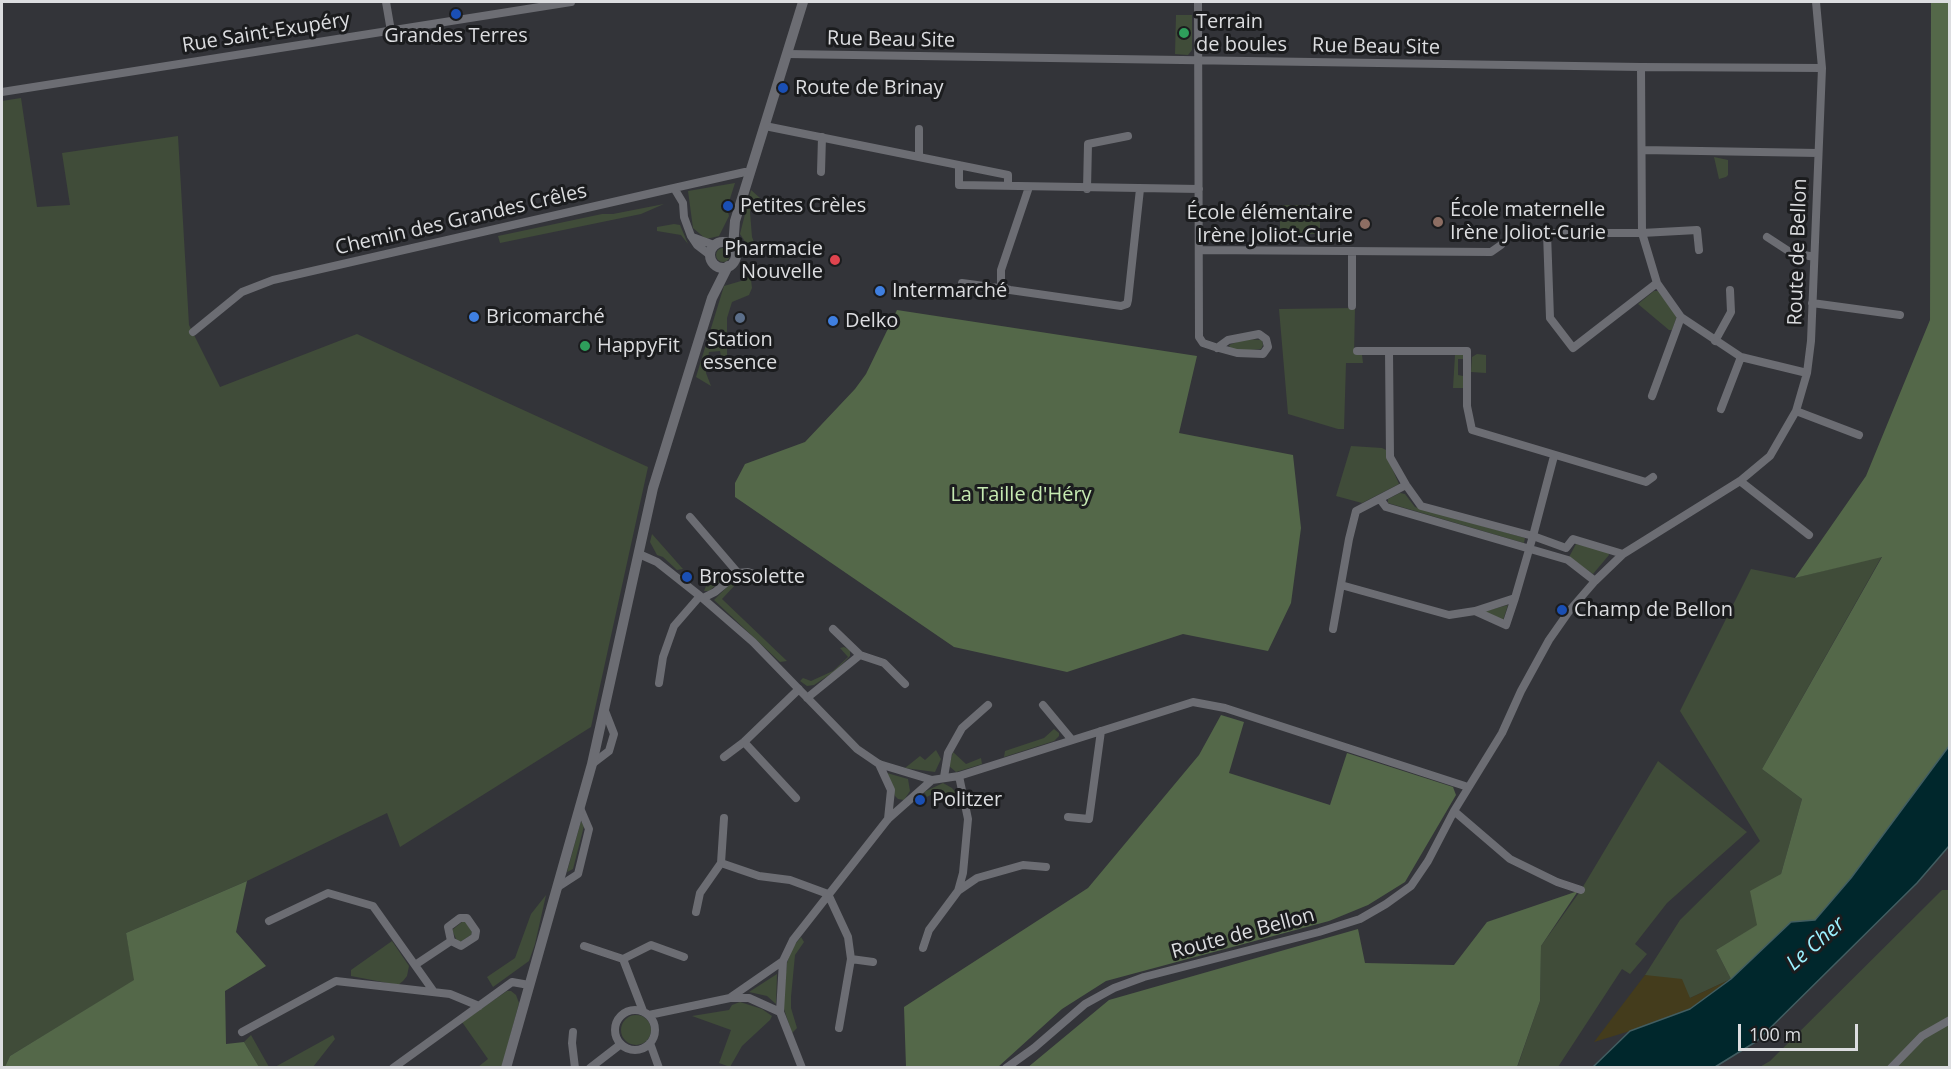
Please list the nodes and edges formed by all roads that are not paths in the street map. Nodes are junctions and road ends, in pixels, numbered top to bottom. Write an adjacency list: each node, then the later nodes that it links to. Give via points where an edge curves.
1 (386, 2): 6 (street)
2 (571, 2): 6 (street, Rue Saint-Exupéry)
3 (803, 2): 7 (main road)
4 (1198, 2): 8 (street)
5 (1816, 2): 10 (street, Route de Bellon)
6 (391, 31): 11 (street, Rue Saint-Exupéry)
7 (787, 54): 8 (street, Rue Beau Site); 12 (main road)
8 (1198, 61): 9 (street, Rue Beau Site); 27 (street)
9 (1641, 67): 10 (street, Rue Beau Site); 16 (street)
10 (1821, 68): 17 (street, Route de Bellon)
11 (2, 92)
12 (765, 126): 15 (street); 21 (main road)
13 (919, 129): 18 (street)
14 (1128, 136): 25 (street, via 1088,144)
15 (822, 137): 18 (street); 20 (street)
16 (1642, 150): 17 (street); 29 (street)
17 (1818, 153): 37 (street, Route de Bellon)
18 (919, 157): 19 (street)
19 (959, 165): 22 (street, via 1008,175); 22 (street, via 959,185)
20 (821, 172)
21 (750, 173): 24 (street, Chemin des Grandes Crêles); 28 (main road)
22 (1008, 186): 23 (street)
23 (1029, 187): 25 (street); 41 (street, via 1001,270 1001,283)
24 (674, 188): 35 (street, via 683,203 690,236 697,245); 48 (street, Chemin des Grandes Crêles, via 273,280 242,292)
25 (1087, 189): 26 (street)
26 (1140, 189): 27 (street); 41 (street, via 1127,304)
27 (1199, 189): 33 (street)
28 (735, 221): 32 (main road); 35 (main road)
29 (1641, 233): 34 (street, via 1697,230); 40 (street); 40 (street, via 1548,233 1550,318 1573,348)
30 (1767, 237): 37 (street, via 1790,252)
31 (1501, 245): 36 (street, via 1491,252)
32 (733, 247): 35 (main road, via 727,243); 38 (main road, via 736,256)
33 (1199, 250): 36 (street); 50 (street, via 1199,337 1203,343)
34 (1699, 250)
35 (715, 251): 38 (main road, via 720,267); 43 (main road)
36 (1352, 251): 45 (street)
37 (1814, 257): 44 (street, Route de Bellon)
38 (728, 266): 43 (main road)
39 (962, 283): 41 (street)
40 (1658, 283): 47 (street)
41 (1006, 289)
42 (1730, 290): 49 (street, via 1731,312)
43 (712, 298): 69 (main road, via 652,488)
44 (1812, 303): 46 (street); 54 (street, Route de Bellon)
45 (1352, 306)
46 (1900, 315)
47 (1680, 318): 49 (street); 55 (street)
48 (193, 332)
49 (1715, 341): 53 (street)
50 (1217, 348): 50 (street, via 1263,354 1268,347 1259,334 1228,340)
51 (1357, 351): 52 (street)
52 (1389, 351): 59 (street, via 1467,351 1467,406 1472,430); 62 (street, via 1390,457)
53 (1741, 357): 54 (street); 56 (street)
54 (1807, 373): 57 (street, Route de Bellon)
55 (1652, 396)
56 (1721, 409)
57 (1796, 411): 58 (street); 61 (street, Route de Bellon, via 1770,456)
58 (1859, 435)
59 (1554, 456): 60 (street, via 1646,482); 66 (street)
60 (1653, 477)
61 (1740, 481): 65 (street); 70 (street, Route de Bellon)
62 (1406, 485): 63 (street); 66 (street, via 1421,506)
63 (1380, 499): 67 (street, via 1386,507); 75 (street, via 1356,511)
64 (690, 518): 72 (street)
65 (1809, 535)
66 (1533, 536): 67 (street); 68 (street)
67 (1528, 548): 71 (street); 77 (street)
68 (1566, 548): 70 (street, via 1573,539); 71 (street)
69 (639, 554): 76 (street, via 657,562); 120 (main road, via 592,764)
70 (1623, 554): 74 (street, Route de Bellon)
71 (1563, 559): 74 (street)
72 (738, 573): 73 (street); 76 (street, via 715,592)
73 (769, 579)
74 (1595, 581): 96 (street, Route de Bellon, via 1549,640 1503,733)
75 (1341, 585): 78 (street, via 1449,615); 79 (street)
76 (702, 597): 82 (street, via 674,626); 84 (street)
77 (1515, 598): 78 (street); 78 (street, via 1506,624)
78 (1474, 611)
79 (1334, 629)
80 (833, 630): 81 (street)
81 (860, 655): 83 (street, via 884,663); 85 (street)
82 (659, 683)
83 (905, 684)
84 (798, 689): 85 (street); 90 (street)
85 (807, 698): 92 (street, via 857,749)
86 (988, 705): 94 (street, via 962,728 948,753)
87 (1043, 705): 89 (street)
88 (1101, 731): 89 (street); 96 (street, via 1193,702 1225,708); 100 (street, via 1089,819)
89 (1072, 740): 93 (street)
90 (744, 742): 91 (street); 97 (street)
91 (724, 757)
92 (879, 764): 95 (street); 101 (street, via 891,790)
93 (959, 776): 94 (street); 104 (street, via 969,819)
94 (944, 777): 95 (street)
95 (933, 780): 101 (street)
96 (1468, 788): 98 (street, Route de Bellon)
97 (796, 798)
98 (1454, 811): 106 (street, via 1510,859); 132 (street, Route de Bellon, via 1411,886 1360,919 1114,988 1085,1004)
99 (724, 818): 102 (street)
100 (1068, 818)
101 (888, 819): 108 (street)
102 (721, 863): 108 (street); 109 (street, via 700,893)
103 (1046, 867): 105 (street, via 1023,865)
104 (963, 873): 105 (street); 107 (street)
105 (977, 878): 107 (street)
106 (1581, 890)
107 (958, 891): 113 (street, via 929,930)
108 (828, 894): 116 (street, via 848,937); 117 (street, via 793,940)
109 (696, 912)
110 (269, 921): 119 (street, via 327,893 373,906)
111 (451, 941): 119 (street)
112 (584, 946): 115 (street)
113 (923, 948)
114 (684, 957): 115 (street, via 651,945)
115 (623, 959): 125 (street)
116 (851, 959): 118 (street); 127 (street)
117 (783, 961): 122 (street); 124 (street)
118 (873, 962)
119 (415, 965): 121 (street)
120 (529, 985): 123 (street, via 513,982); 134 (main road)
121 (434, 992): 123 (street); 128 (street, via 336,981)
122 (730, 998): 124 (street, via 748,998); 125 (street)
123 (479, 1006): 133 (street)
124 (780, 1012): 138 (street)
125 (646, 1013): 130 (street, via 655,1028); 131 (street, via 630,1010 619,1018 615,1032)
126 (1950, 1020): 139 (street, via 1922,1036)
127 (839, 1028)
128 (242, 1032)
129 (573, 1032): 135 (street)
130 (650, 1043): 131 (street, via 639,1049); 137 (street)
131 (621, 1044): 136 (street)
132 (1010, 1066)
133 (393, 1068)
134 (506, 1068)
135 (574, 1068)
136 (590, 1068)
137 (659, 1068)
138 (802, 1068)
139 (1891, 1068)

